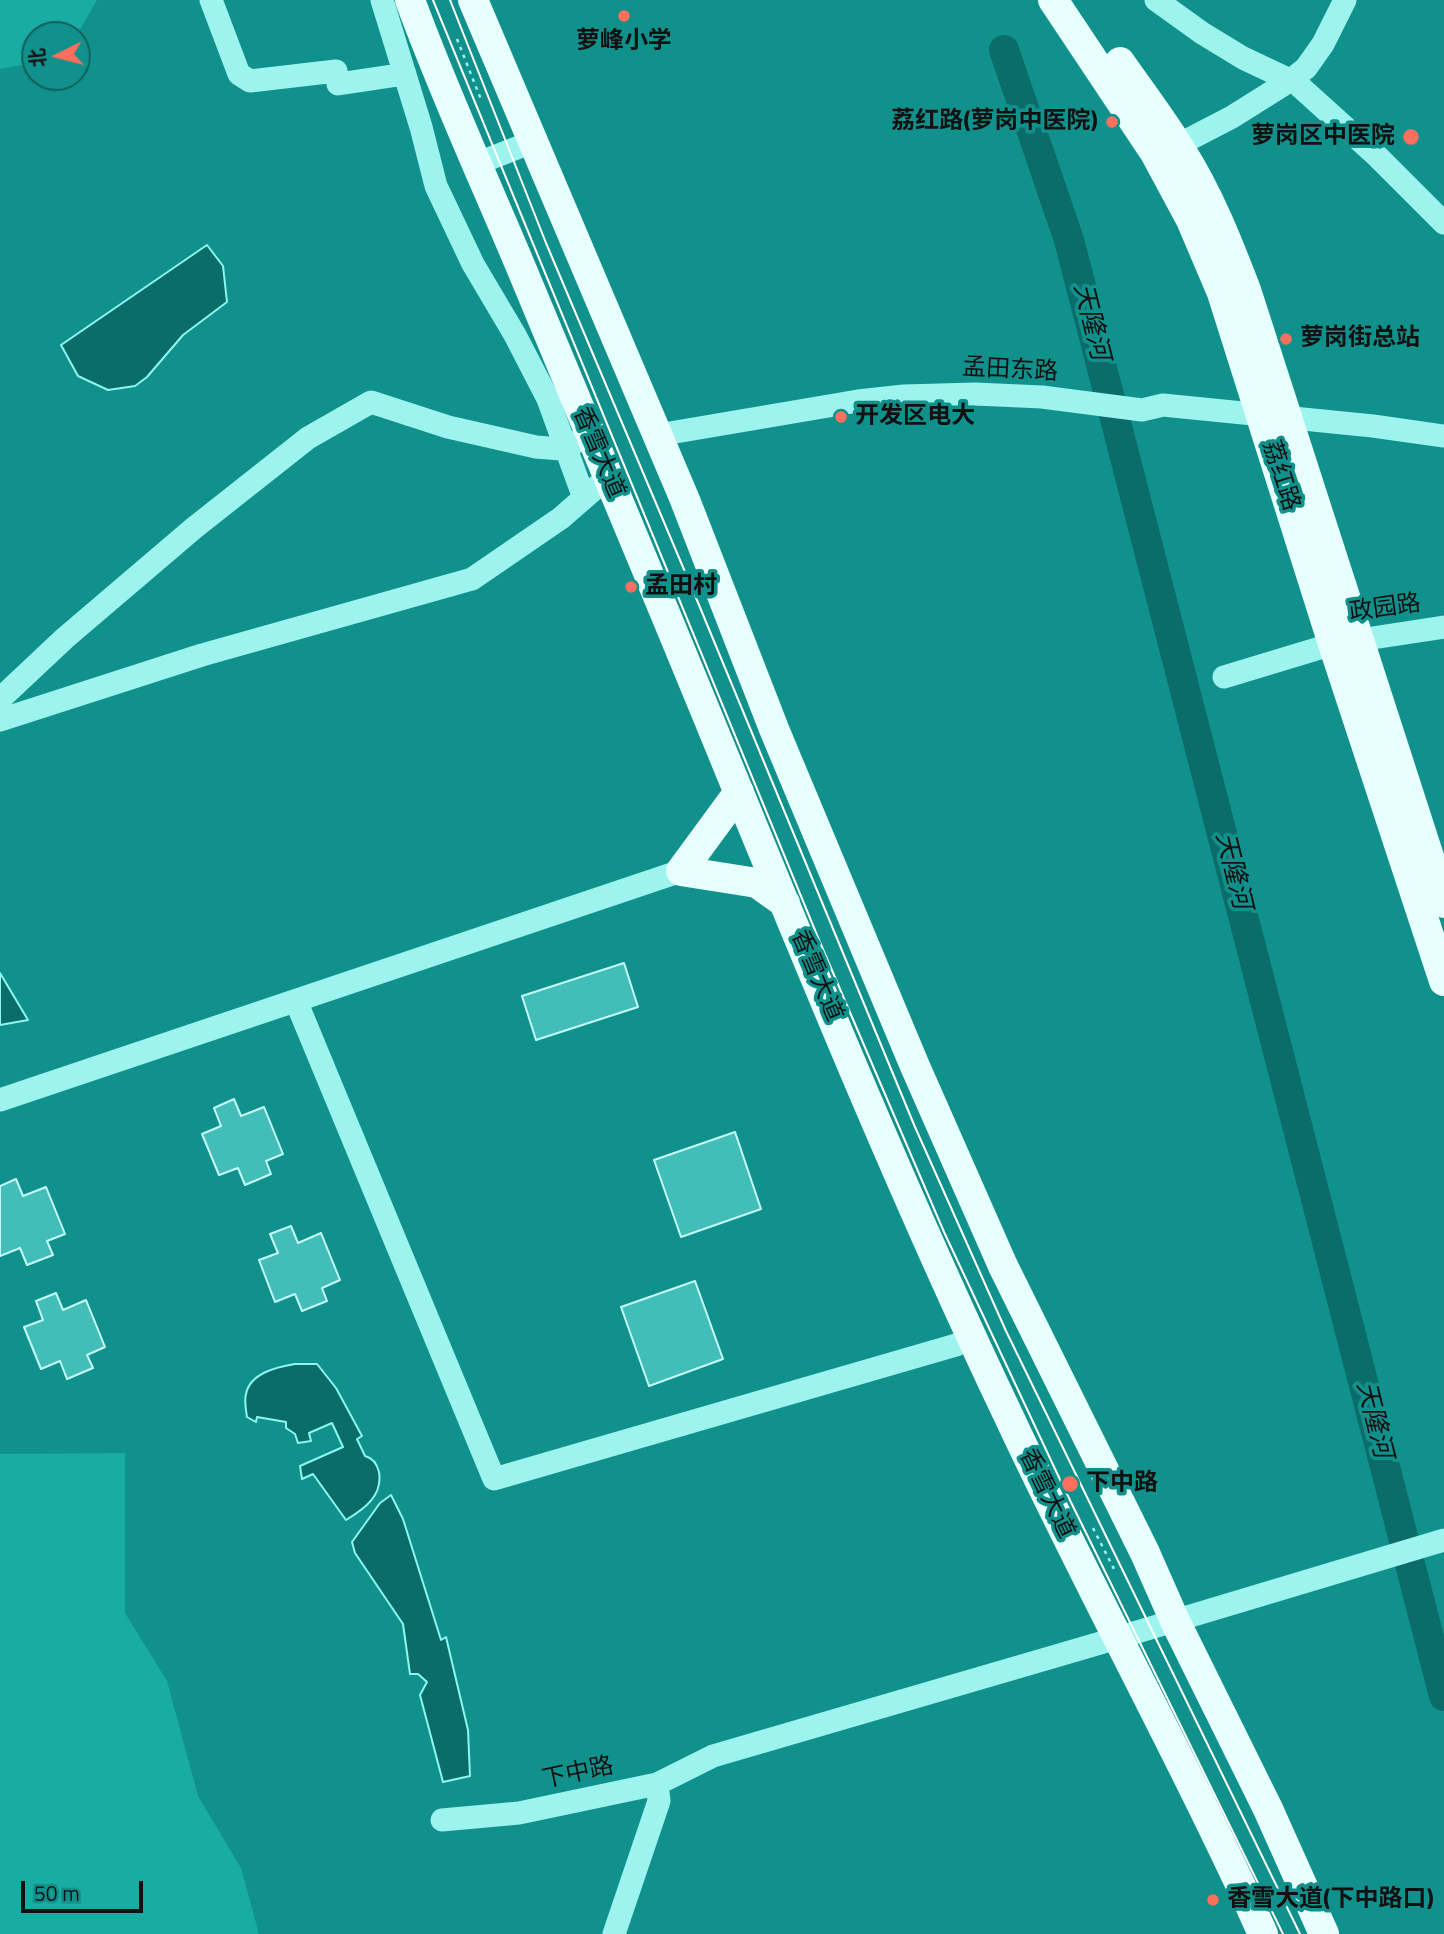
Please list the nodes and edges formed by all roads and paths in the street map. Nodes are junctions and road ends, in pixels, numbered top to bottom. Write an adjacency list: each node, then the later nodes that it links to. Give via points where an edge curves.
1 (211, 0): 10 (street, via 239,74 250,81 335,71 338,84)
2 (382, 0): 10 (street)
3 (410, 0): 15 (main road, 香雪大道)
4 (472, 0): 13 (main road)
5 (1054, 0): 16 (main road, 荔红路)
6 (1078, 0): 14 (main road, 荔红路)
7 (1345, 0): 11 (street, via 1323,44)
8 (1160, 1): 11 (street, via 1233,52)
9 (457, 39): 12 (path)
10 (405, 74): 21 (street, via 436,186 472,264 548,399)
11 (1291, 80): 14 (street); 17 (street)
12 (482, 102)
13 (531, 142): 15 (street); 19 (main road)
14 (1178, 145): 16 (main road, 荔红路)
15 (477, 164): 21 (main road, 香雪大道)
16 (1187, 185): 18 (main road, 荔红路, via 1222,293); 18 (main road, 荔红路, via 1231,249 1264,341)
17 (1444, 223)
18 (1273, 416): 19 (street, 孟田东路, via 1163,405 1142,410 1042,397 904,397); 20 (street, 孟田东路); 25 (main road, 荔红路)
19 (658, 435): 40 (main road, via 774,729 961,1170)
20 (1444, 436)
21 (578, 441): 22 (main road, 香雪大道); 23 (street); 27 (street, via 561,449 536,447 448,427 371,402 308,438 194,528)
22 (608, 477): 23 (street); 29 (main road, 香雪大道)
23 (584, 498): 28 (street, via 472,579 202,655)
24 (1444, 627): 25 (street, 政园路)
25 (1346, 641): 26 (street, 政园路); 32 (main road, 荔红路); 33 (main road, 荔红路)
26 (1224, 677)
27 (0, 699)
28 (0, 720)
29 (739, 792): 30 (main road); 31 (main road, 香雪大道)
30 (681, 871): 31 (main road, via 757,883); 34 (street)
31 (785, 903): 36 (main road, 香雪大道)
32 (1444, 903)
33 (1444, 981)
34 (296, 1001): 35 (street); 36 (street, via 495,1479)
35 (0, 1100)
36 (972, 1337): 41 (main road, 香雪大道)
37 (1093, 1528): 39 (path)
38 (1439, 1541): 40 (street, 下中路)
39 (1114, 1569)
40 (1175, 1621): 41 (street, 下中路); 46 (main road)
41 (1117, 1638): 42 (street, 下中路, via 713,1756); 45 (main road, 香雪大道)
42 (657, 1784): 43 (street, 下中路, via 519,1813); 44 (street, via 659,1801)
43 (442, 1820)
44 (614, 1934)
45 (1263, 1934)
46 (1324, 1934)

